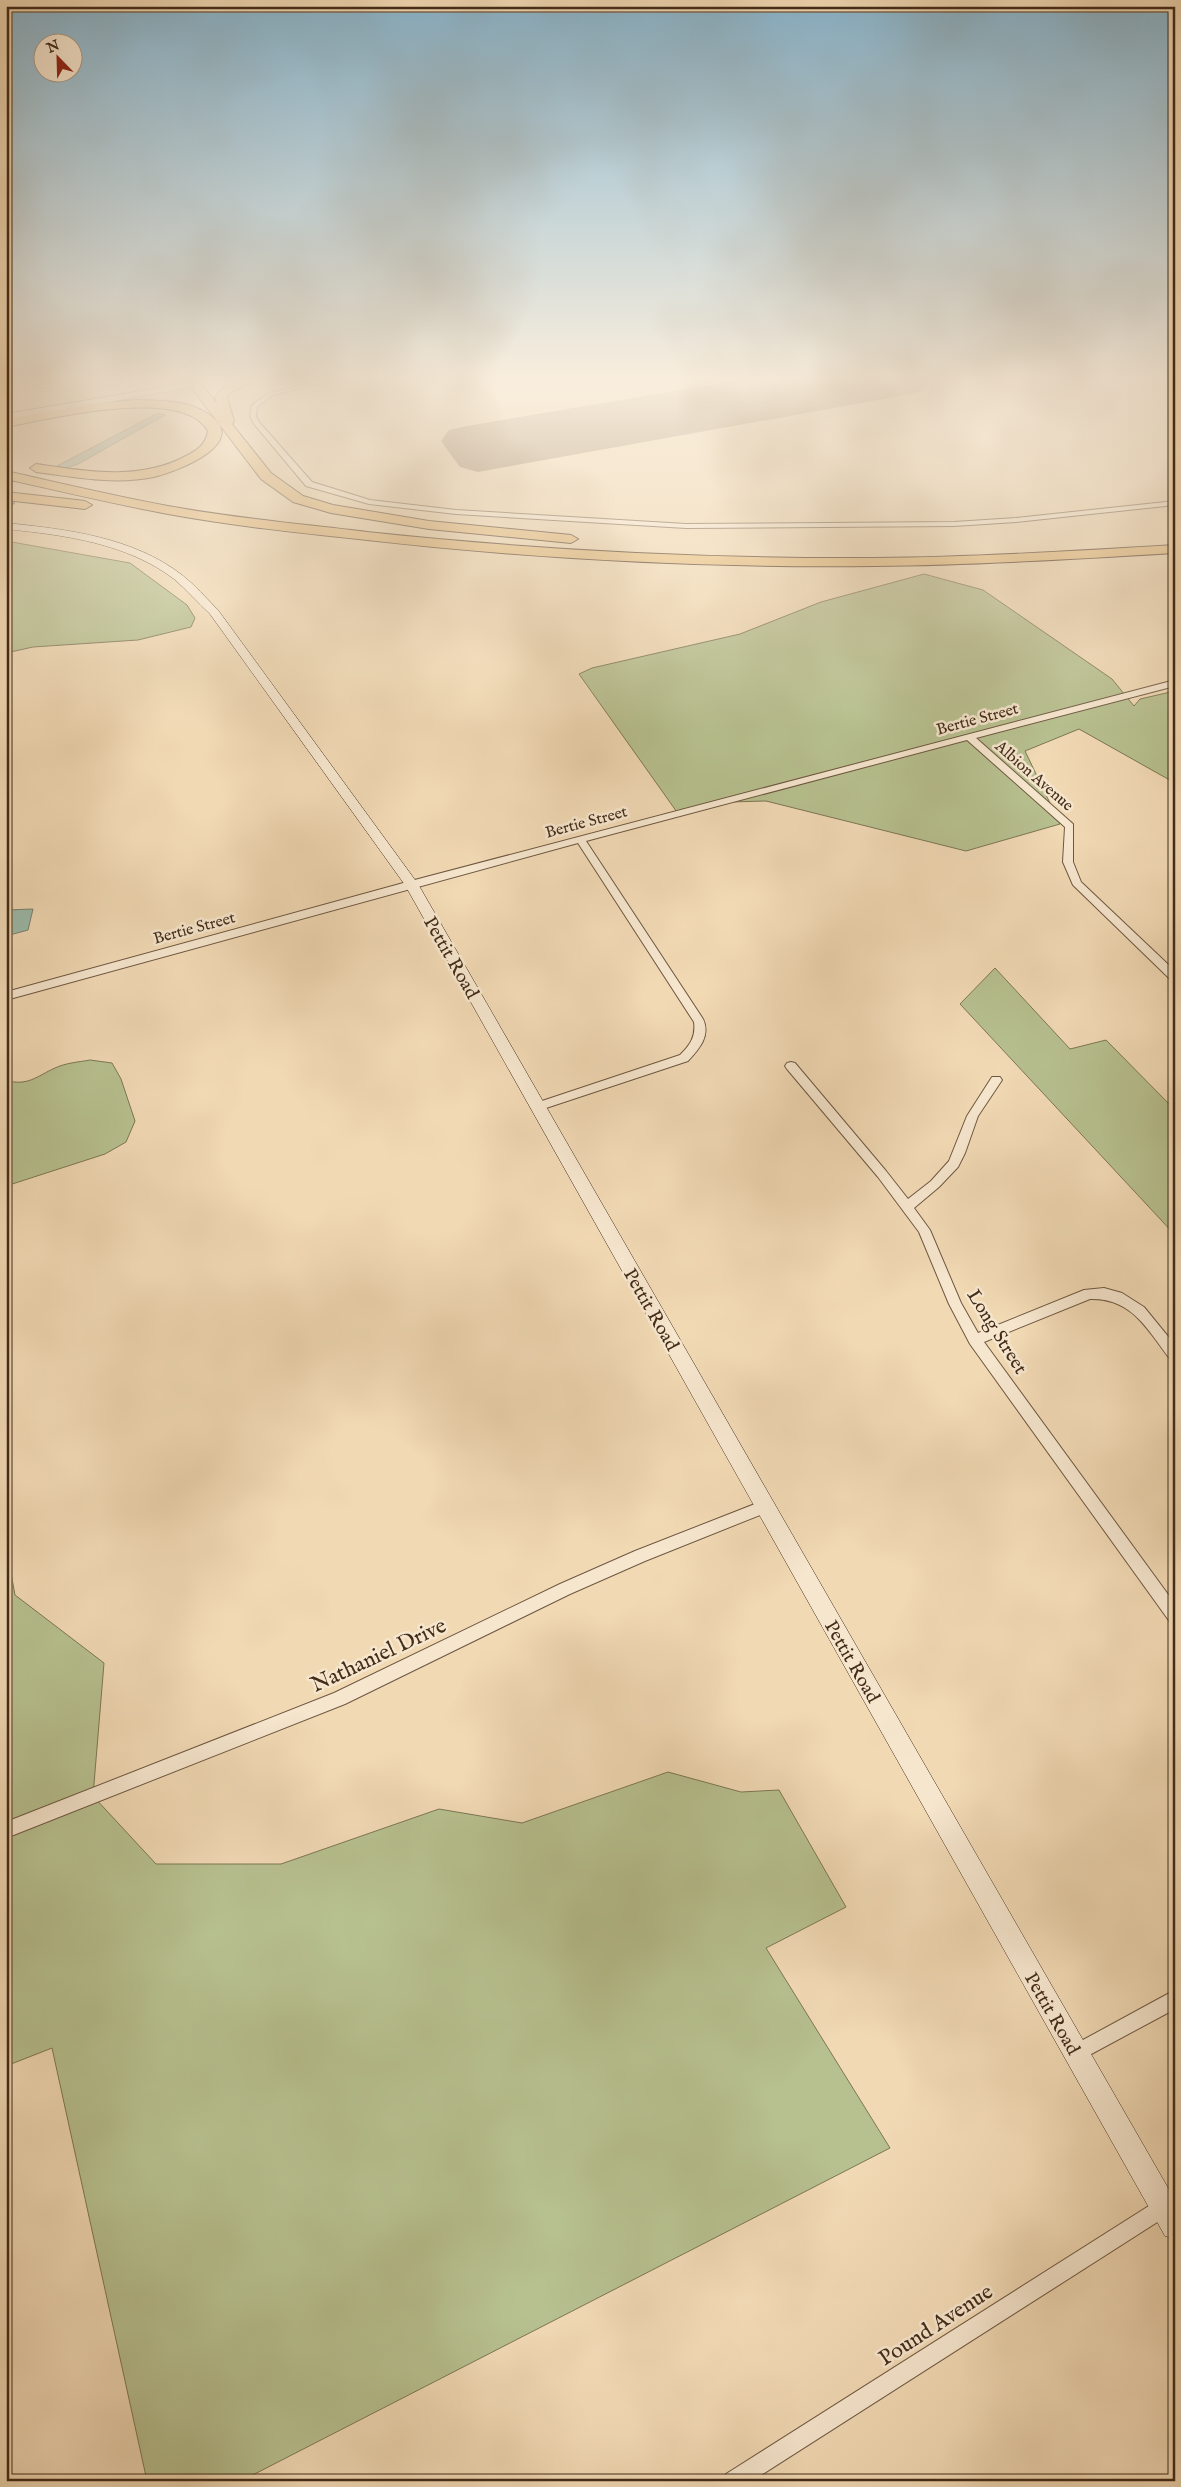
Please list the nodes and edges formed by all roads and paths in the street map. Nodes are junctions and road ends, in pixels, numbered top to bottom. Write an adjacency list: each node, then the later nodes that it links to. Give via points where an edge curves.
1 (16, 497): 7 (highway)
2 (108, 497): 7 (highway)
3 (154, 497): 12 (highway, via 356,525 498,540)
4 (295, 497): 10 (highway, via 331,509 429,525)
5 (353, 497): 6 (street, via 369,502 456,512 686,526 954,524)
6 (1175, 503)
7 (261, 524): 13 (highway, via 441,544 584,555 728,561 913,561)
8 (6, 526): 17 (street, Pettit Road, via 74,535 122,548 150,560 180,580 214,612)
9 (1175, 538): 12 (highway, via 1114,544 891,550)
10 (583, 540)
11 (602, 542): 12 (highway)
12 (669, 548)
13 (1175, 549)
14 (1175, 683): 15 (street, Bertie Street)
15 (969, 737): 16 (street, Bertie Street); 18 (street, Albion Avenue, via 1070,826 1068,862 1077,883)
16 (580, 839): 17 (street, Bertie Street); 22 (street, via 699,1022 701,1032 696,1046 684,1058)
17 (411, 884): 19 (street, Bertie Street); 22 (street, Pettit Road)
18 (1175, 977)
19 (6, 996)
20 (791, 1066): 23 (street, Long Street)
21 (996, 1080): 23 (street, via 978,1103 952,1166)
22 (537, 1107): 26 (street, Pettit Road)
23 (906, 1207): 24 (street, Long Street, via 924,1230 955,1304)
24 (975, 1340): 25 (street, via 1088,1294 1106,1292 1134,1305); 27 (street, Long Street)
25 (1175, 1355)
26 (765, 1506): 28 (street, Nathaniel Drive, via 565,1589 339,1699); 30 (street, Pettit Road)
27 (1175, 1617)
28 (6, 1830)
29 (1175, 1999): 30 (street)
30 (1076, 2054): 31 (street, Pettit Road)
31 (1169, 2216): 32 (street, Pound Avenue)
32 (733, 2481)

